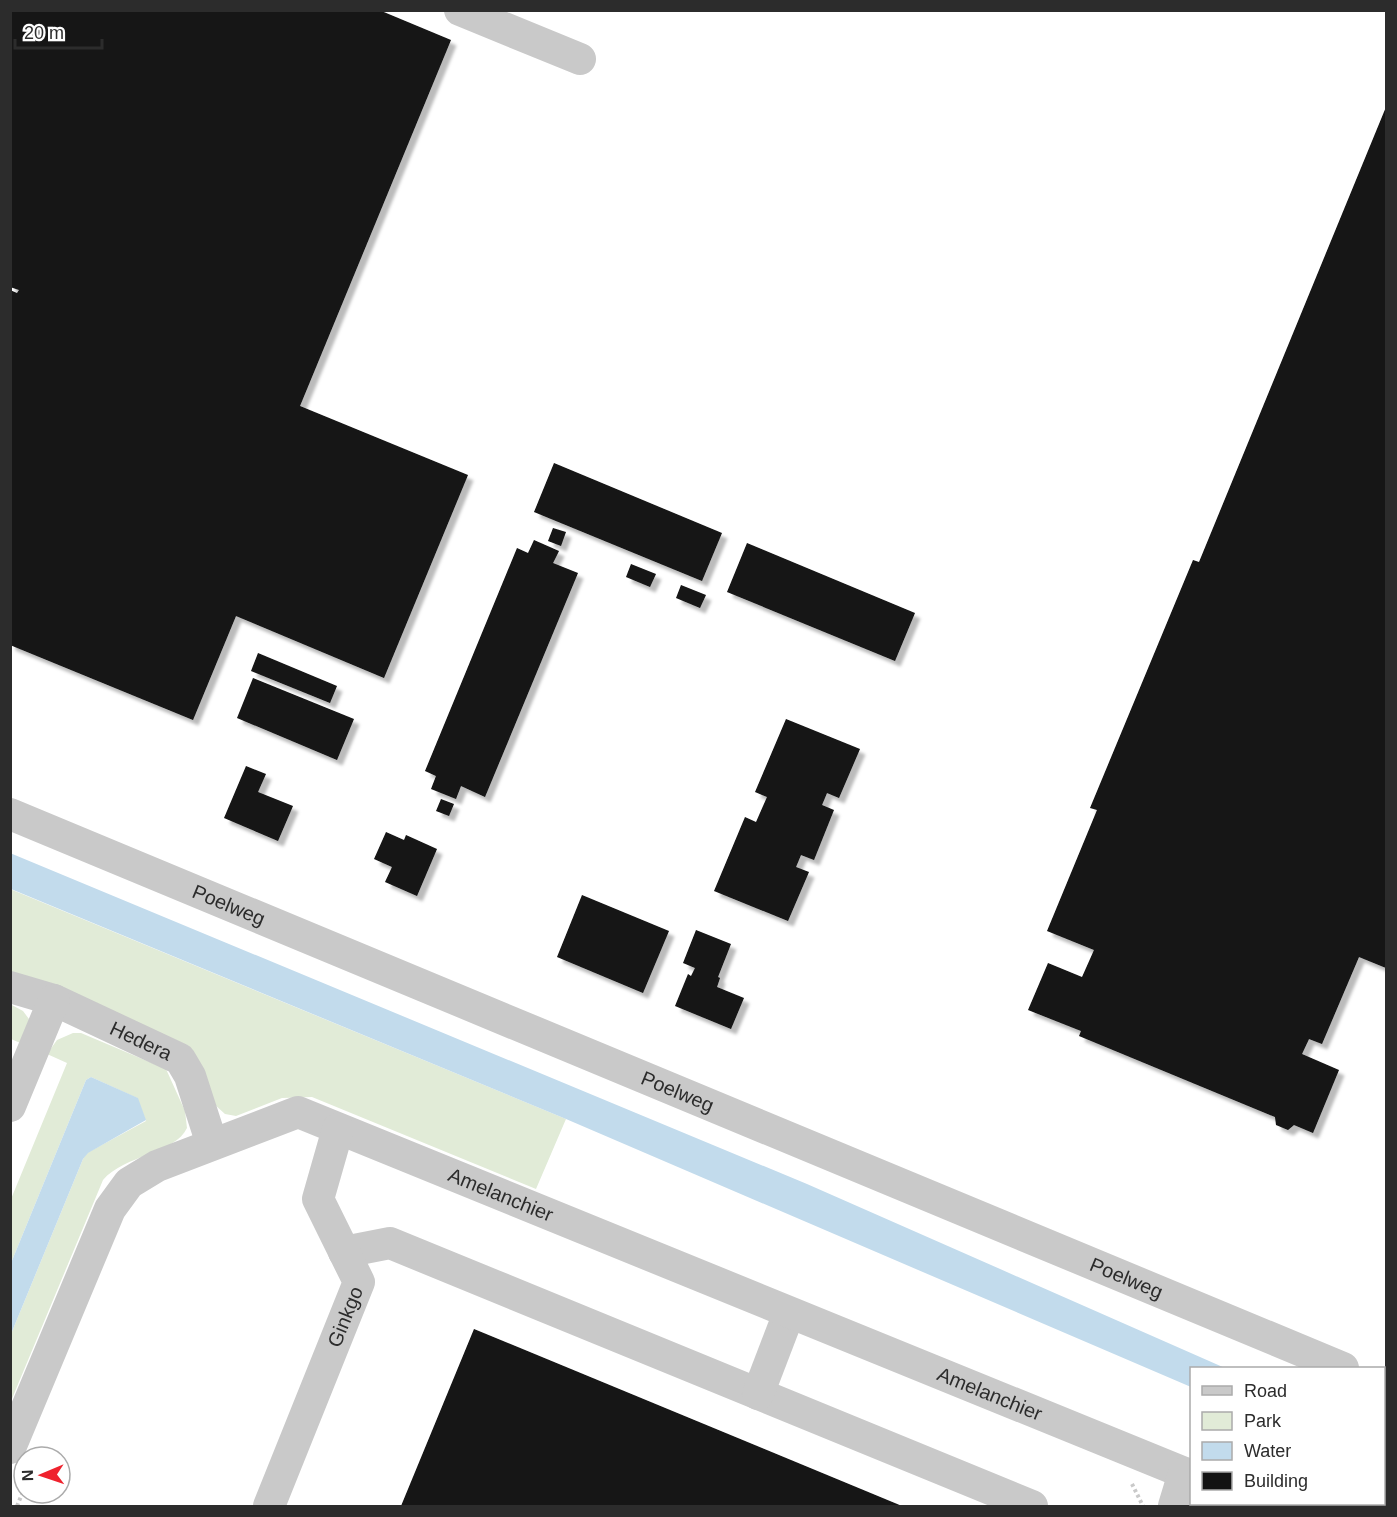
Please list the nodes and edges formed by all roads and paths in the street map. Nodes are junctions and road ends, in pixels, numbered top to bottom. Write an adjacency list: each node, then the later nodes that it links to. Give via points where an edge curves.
1 (460, 10): 2 (street)
2 (580, 59)
3 (10, 814): 11 (street, Poelweg)
4 (10, 987): 5 (street, Hedera)
5 (54, 1000): 6 (street); 8 (street, Hedera, via 180,1059 190,1076)
6 (10, 1106)
7 (338, 1128): 8 (street, Amelanchier, via 298,1112); 9 (street, Ginkgo, via 318,1199); 10 (street, Amelanchier)
8 (212, 1144): 13 (street, via 129,1182 110,1209)
9 (344, 1252): 12 (street, via 390,1244); 15 (street, Ginkgo, via 359,1282)
10 (789, 1312): 12 (street); 14 (street, Amelanchier)
11 (1341, 1367)
12 (758, 1394): 16 (street)
13 (10, 1448)
14 (1188, 1475): 17 (street)
15 (269, 1506)
16 (1032, 1506)
17 (1174, 1506)

